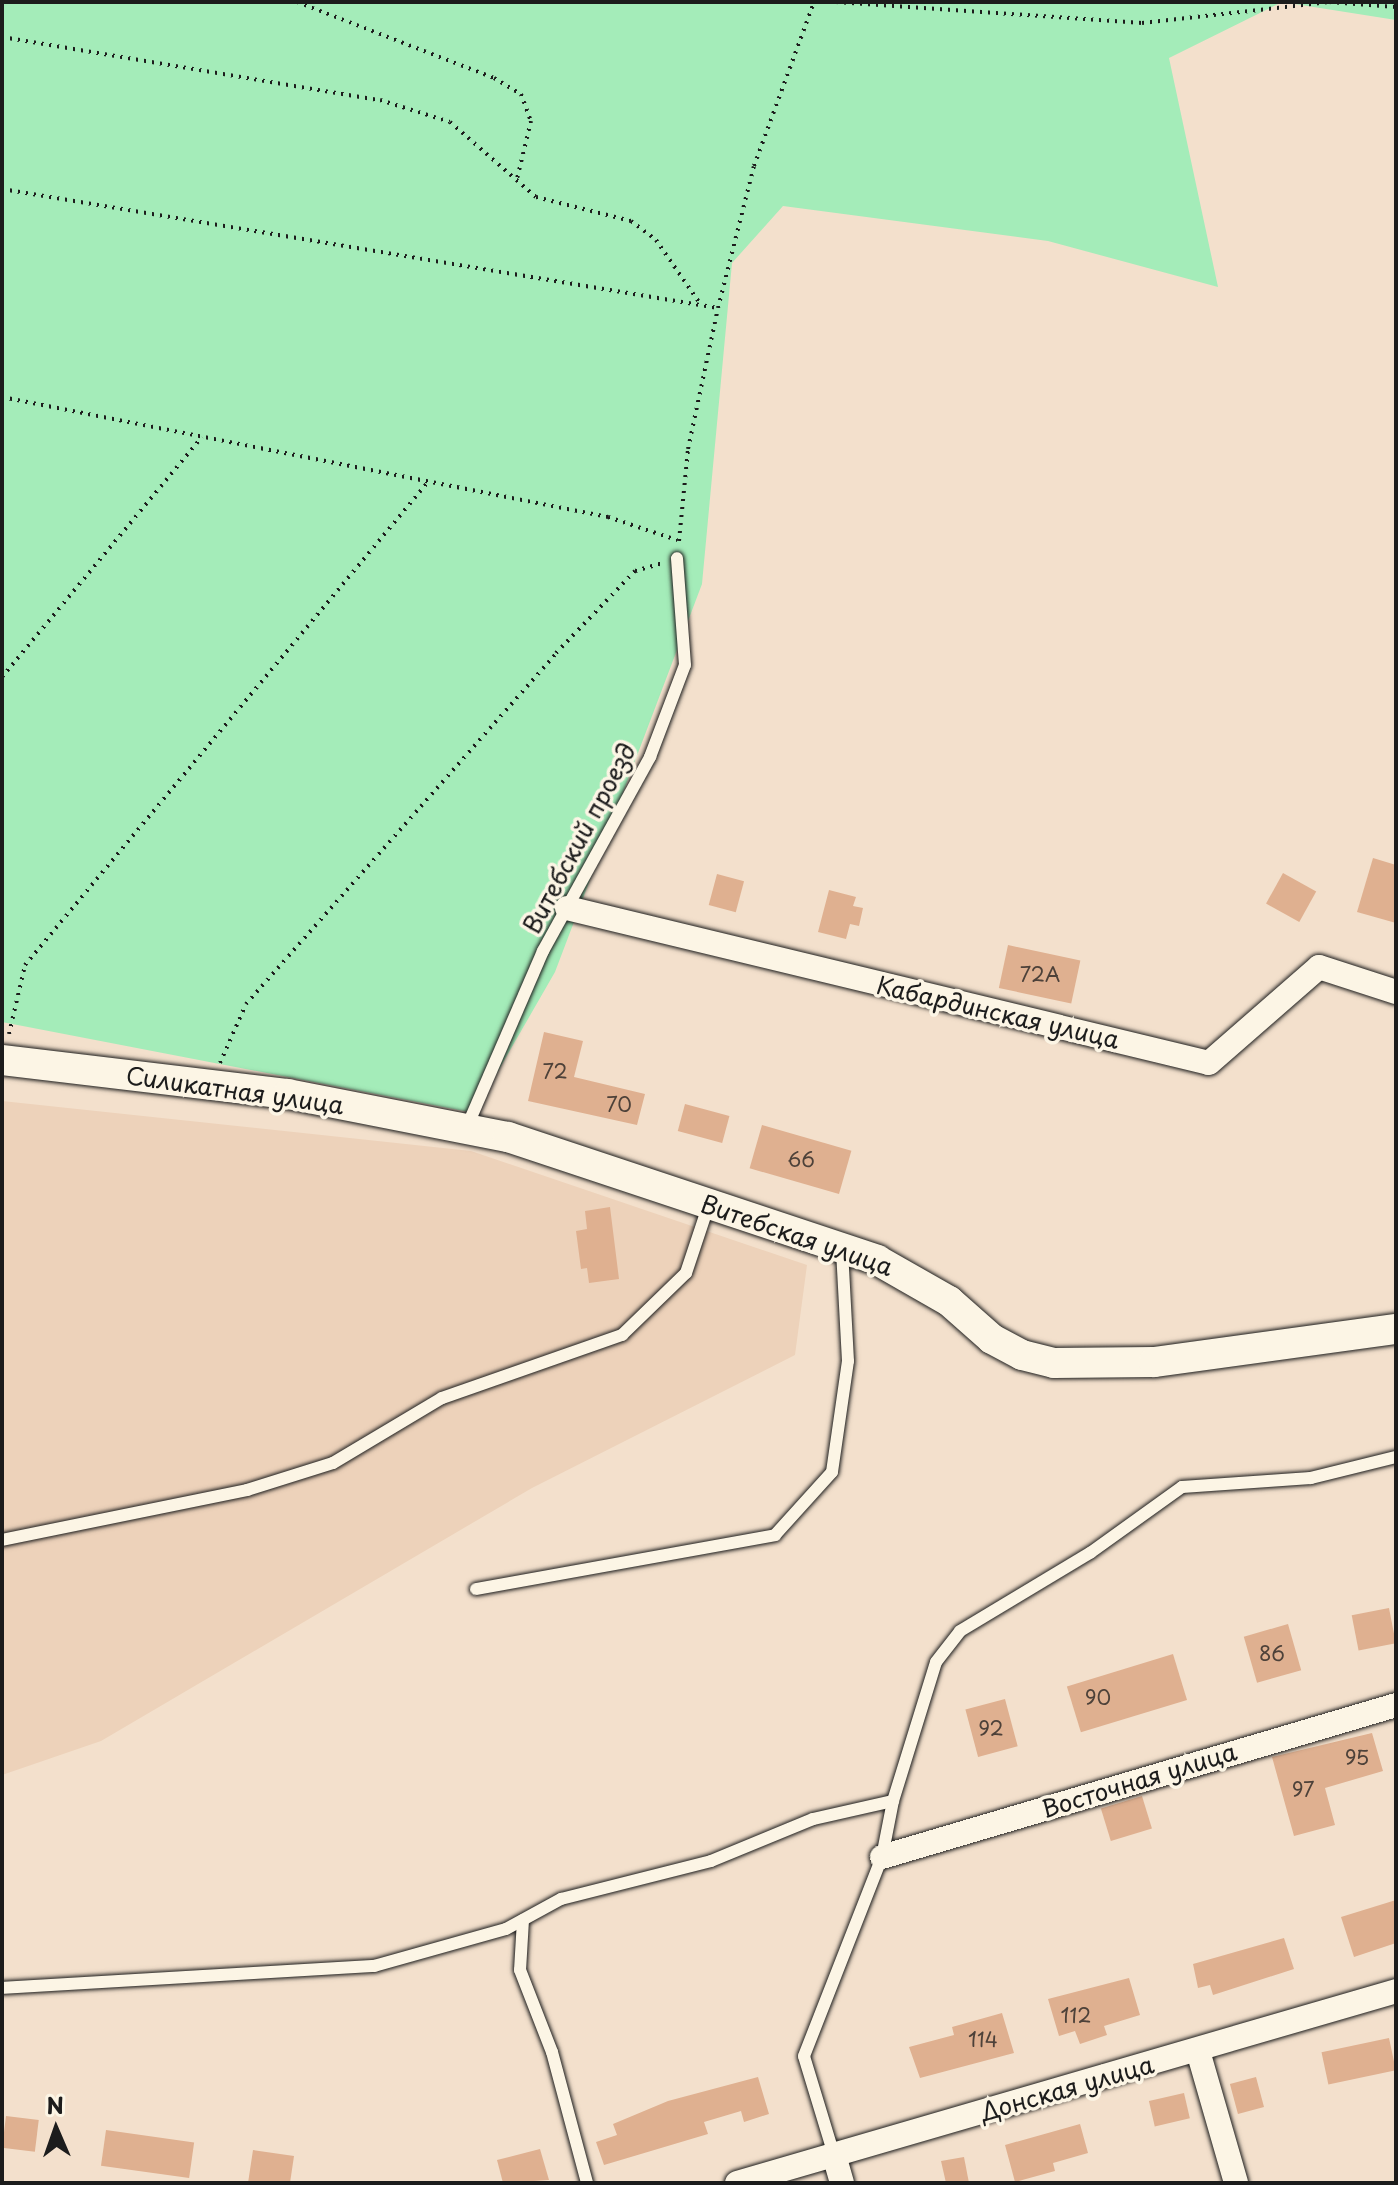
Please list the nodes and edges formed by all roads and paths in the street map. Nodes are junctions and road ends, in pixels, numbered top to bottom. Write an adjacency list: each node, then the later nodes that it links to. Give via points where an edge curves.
1 (297, 2): 6 (path, via 494,78 521,94 531,121)
2 (814, 2): 9 (path, via 754,166)
3 (836, 2): 4 (path, via 1142,23 1329,2)
4 (1396, 7)
5 (2, 37): 6 (path, via 380,100 450,122)
6 (517, 179): 8 (path, via 536,197 631,221 656,240)
7 (2, 189): 8 (path)
8 (701, 305): 9 (path)
9 (718, 308): 13 (path, via 688,449)
10 (2, 397): 11 (path)
11 (202, 437): 12 (path); 15 (path)
12 (428, 482): 13 (path, via 608,517); 18 (path, via 25,965)
13 (679, 541): 14 (path)
14 (677, 558): 16 (lane, Витебский проезд, via 685,665 650,757); 19 (path, via 635,571 605,602 246,1004 226,1041)
15 (2, 677)
16 (567, 908): 17 (street, Кабардинская улица, via 1209,1063 1319,967); 20 (lane, Витебский проезд)
17 (1396, 992)
18 (2, 1060): 19 (street, Силикатная улица)
19 (215, 1085): 20 (street, Силикатная улица)
20 (466, 1129): 21 (street, Витебская улица, via 508,1137)
21 (709, 1204): 22 (street, Витебская улица); 25 (lane, via 686,1273 622,1335 442,1398 333,1463 247,1490)
22 (841, 1248): 23 (street, Витебская улица, via 917,1279 992,1339 1022,1355 1054,1363 1154,1362); 26 (lane, via 848,1361 832,1472 775,1535)
23 (1396, 1329)
24 (1396, 1457): 28 (lane, via 1311,1478 1182,1487 1090,1553 960,1631 936,1662)
25 (2, 1540)
26 (476, 1589)
27 (1396, 1705): 29 (street, Восточная улица)
28 (893, 1801): 29 (lane); 30 (lane, via 813,1819 711,1861 561,1899)
29 (882, 1857): 34 (lane, via 804,2056)
30 (523, 1920): 31 (lane, via 374,1966); 35 (lane, via 520,1970 552,2052)
31 (2, 1988)
32 (1396, 1991): 33 (street, Донская улица)
33 (1198, 2051): 34 (street, Донская улица); 38 (street)
34 (834, 2155): 36 (street, Донская улица); 37 (street)
35 (587, 2183)
36 (737, 2183)
37 (842, 2183)
38 (1236, 2183)

